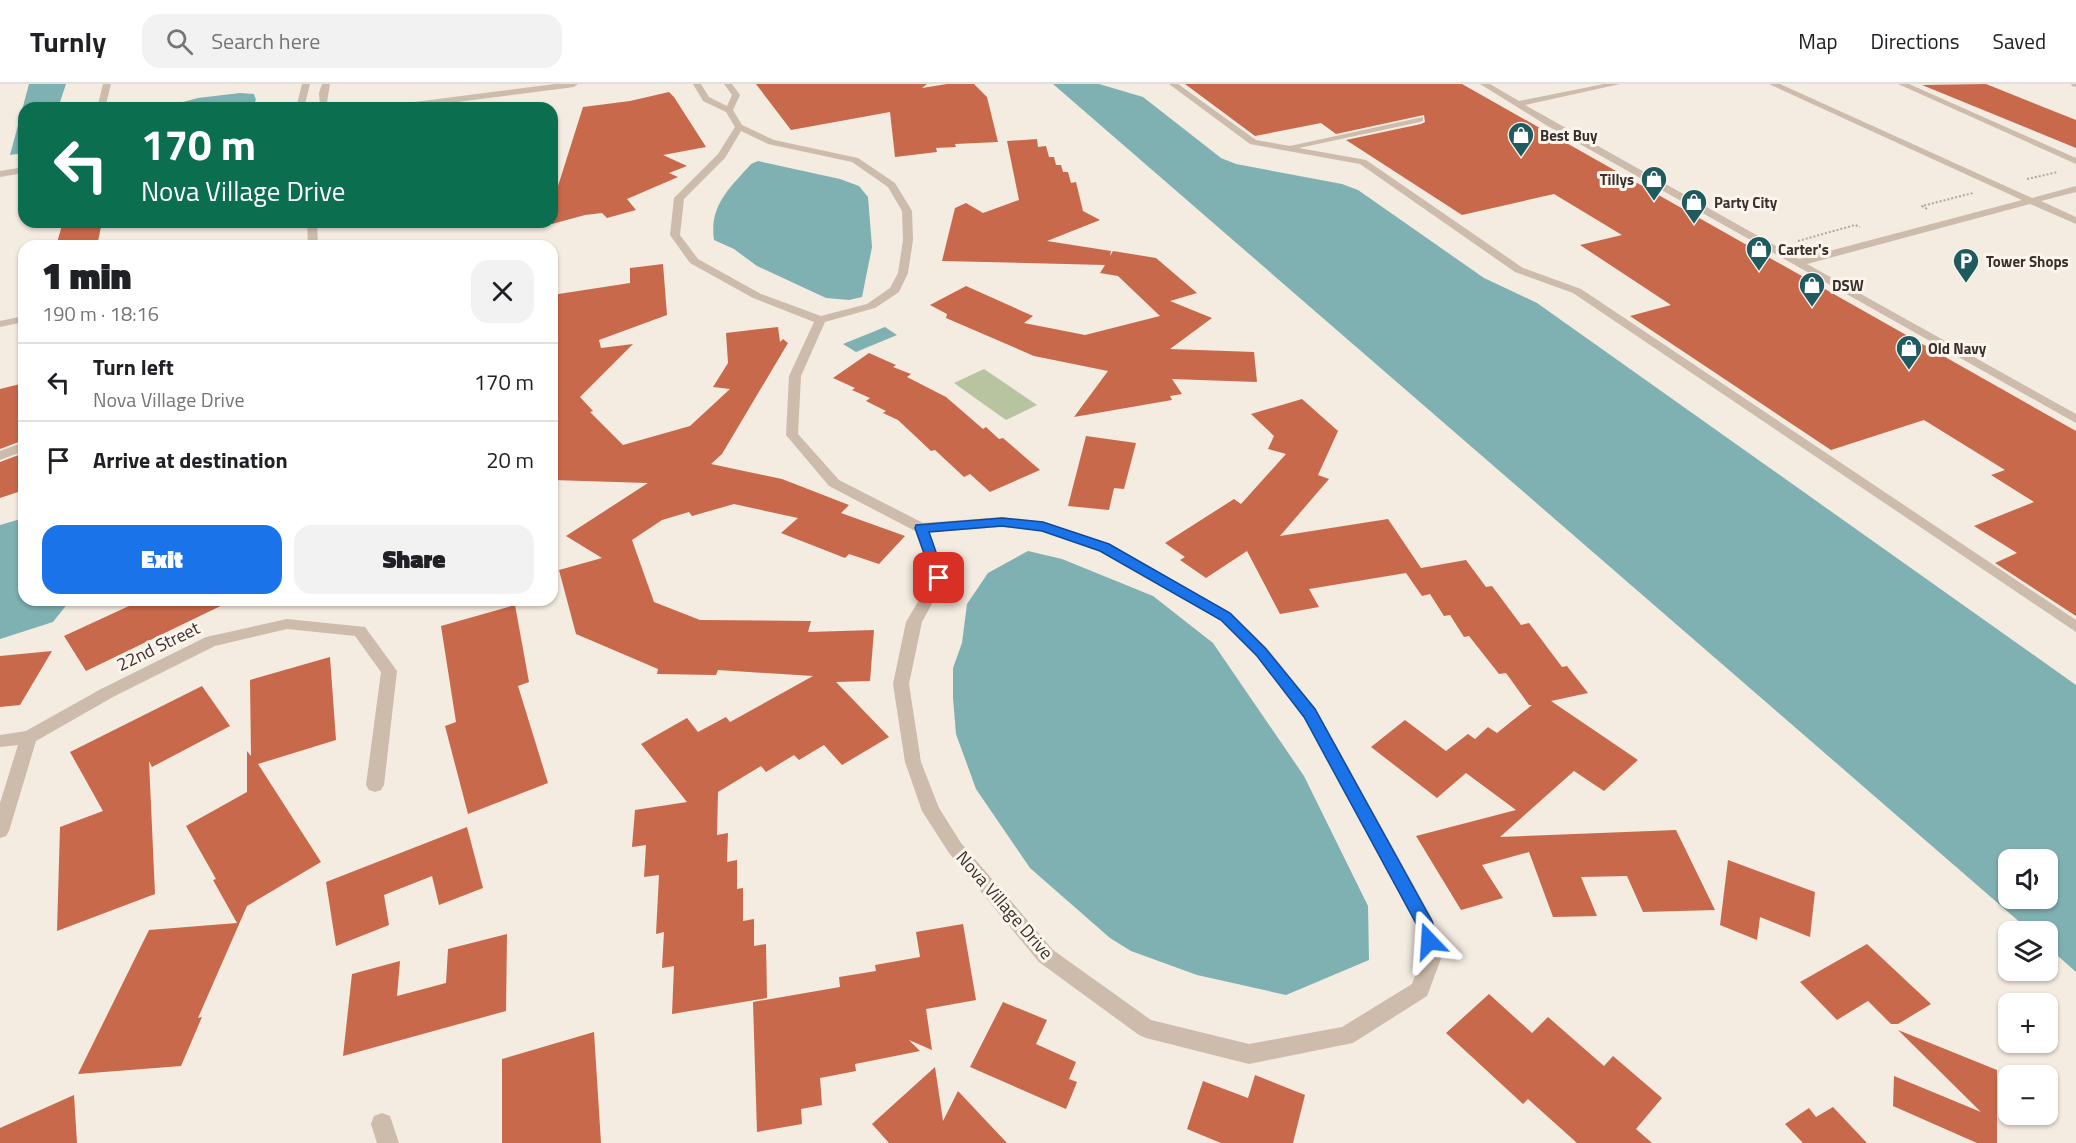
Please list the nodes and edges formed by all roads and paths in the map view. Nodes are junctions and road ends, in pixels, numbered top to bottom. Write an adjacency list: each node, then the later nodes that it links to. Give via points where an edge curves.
1 (107, 84): 12 (street)
2 (306, 84): 13 (street)
3 (326, 84): 14 (street)
4 (574, 84): 15 (street)
5 (697, 84): 17 (street, via 706,99)
6 (728, 84): 17 (street, via 736,95)
7 (1173, 84): 20 (street, via 1253,142)
8 (1484, 84): 16 (street)
9 (1616, 84): 16 (street)
10 (1773, 84): 25 (street)
11 (1902, 84): 21 (street)
12 (102, 102)
13 (302, 102)
14 (324, 102)
15 (437, 102)
16 (1518, 104): 31 (street)
17 (729, 110): 19 (street)
18 (1420, 119): 20 (street)
19 (739, 127): 34 (street, via 722,156 679,198 675,235 694,261 757,297); 34 (street, via 771,142 855,160 892,185 907,211 903,273 895,290 872,306)
20 (1286, 148): 40 (street, via 1363,162 1519,270 1577,291)
21 (2076, 161)
22 (2065, 170): 25 (path)
23 (18, 171): 24 (street)
24 (0, 174)
25 (1999, 186): 27 (street); 28 (path, via 1922,206 1930,210)
26 (2076, 189): 27 (street)
27 (2032, 202): 29 (street); 32 (street)
28 (1919, 213)
29 (2076, 221)
30 (1863, 229): 31 (path, via 1855,225)
31 (1772, 248): 32 (street)
32 (1797, 263): 36 (street)
33 (18, 320): 35 (street)
34 (820, 320): 39 (street, via 795,376 792,435 834,483)
35 (0, 324)
36 (2076, 419)
37 (18, 448): 38 (street)
38 (0, 456)
39 (921, 528): 39 (street, Nova Village Drive, via 939,578 914,622 901,684 913,762 931,811 954,848 1046,956 1146,1028 1249,1054 1346,1036 1420,990 1432,956 1426,926 1310,713 1262,652 1226,617 1104,548 1043,527 1002,522)
40 (2076, 627)
41 (28, 737): 42 (street, 22nd Street); 43 (street, 22nd Street, via 211,641 287,624 360,632 389,671); 44 (street)
42 (0, 741)
43 (375, 785)
44 (0, 831)

